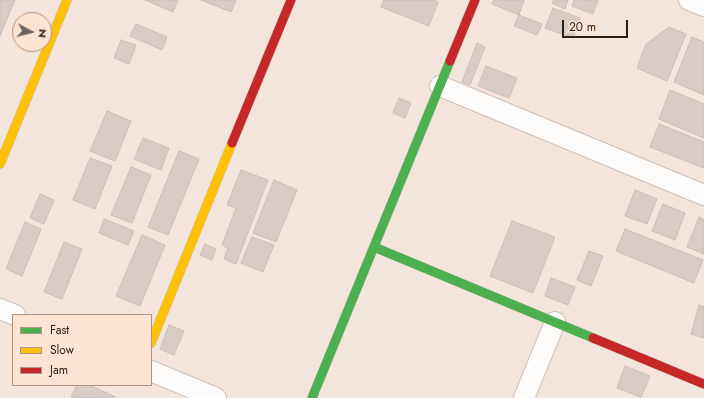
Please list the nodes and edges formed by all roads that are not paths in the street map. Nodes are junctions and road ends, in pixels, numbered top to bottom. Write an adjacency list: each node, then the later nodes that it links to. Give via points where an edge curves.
1 (67, 0): 7 (street)
2 (291, 0): 13 (street)
3 (475, 0): 6 (street)
4 (689, 0): 5 (street)
5 (704, 6)
6 (440, 86): 8 (street); 9 (street)
7 (0, 164)
8 (704, 196)
9 (374, 247): 12 (street); 17 (street)
10 (0, 309): 11 (street)
11 (12, 314)
12 (555, 322): 15 (street); 18 (street)
13 (152, 341)
14 (152, 371): 16 (street)
15 (704, 384)
16 (216, 398)
17 (312, 398)
18 (524, 398)

